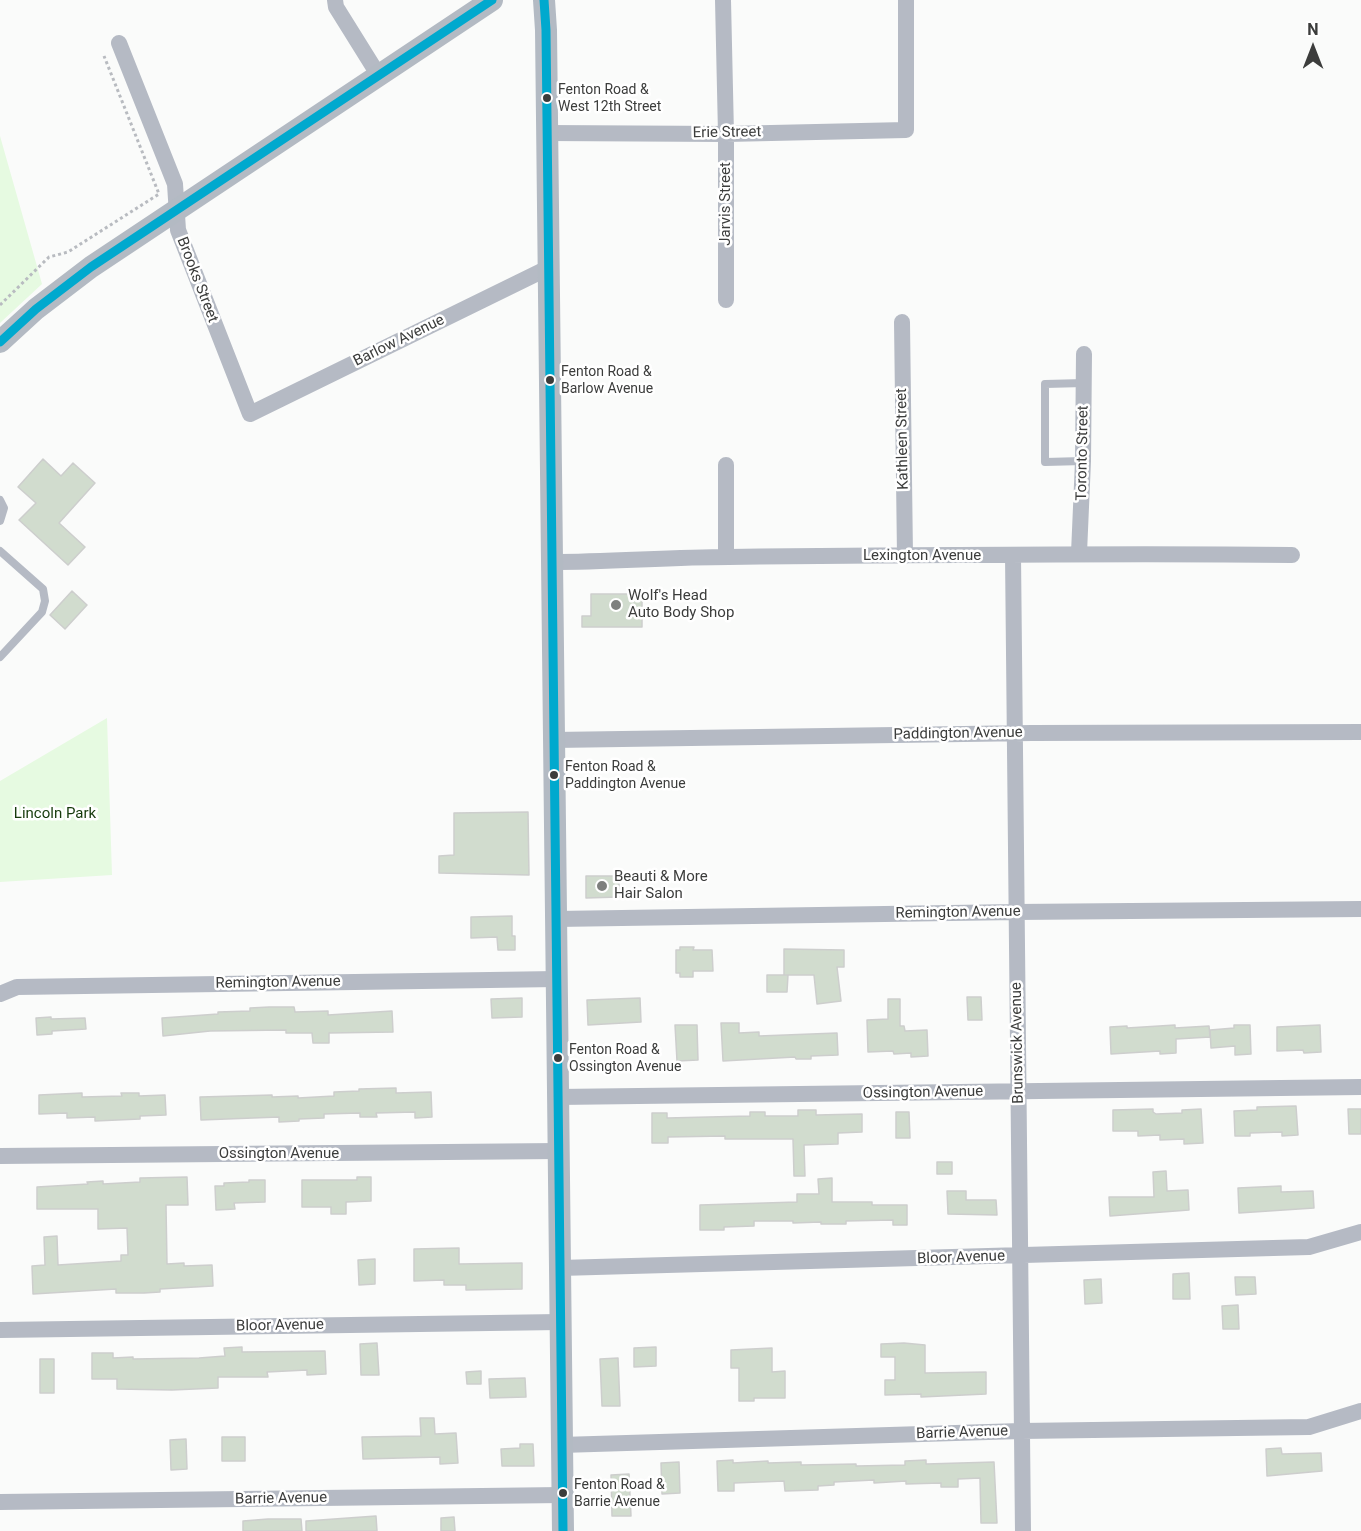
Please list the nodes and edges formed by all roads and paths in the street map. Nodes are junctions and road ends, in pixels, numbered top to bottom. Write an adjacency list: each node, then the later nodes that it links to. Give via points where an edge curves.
1 (334, 0): 8 (street)
2 (492, 0): 8 (street)
3 (544, 0): 9 (street)
4 (723, 0): 10 (street, Jarvis Street)
5 (906, 0): 10 (street, Erie Street, via 906,130)
6 (119, 43): 11 (street, Brooks Street, via 176,184)
7 (104, 56): 14 (path, via 159,194 68,252 49,256)
8 (379, 76): 11 (street)
9 (547, 133): 10 (street, Erie Street); 12 (street)
10 (726, 134): 13 (street, Jarvis Street)
11 (176, 210): 16 (street, via 63,287); 19 (street, Brooks Street, via 178,230)
12 (548, 268): 19 (street, Barlow Avenue); 30 (street)
13 (726, 300)
14 (0, 305)
15 (902, 322): 28 (street, Kathleen Street)
16 (0, 342)
17 (1084, 354): 18 (street, Toronto Street)
18 (1084, 383): 20 (street, Toronto Street); 20 (lane, via 1045,384 1045,462)
19 (250, 414)
20 (1083, 461): 25 (street, Toronto Street)
21 (726, 465): 29 (street)
22 (0, 500): 23 (lane, via 4,508)
23 (0, 521)
24 (1, 551): 31 (lane, via 43,589 45,601 42,612)
25 (1079, 553): 26 (street, Lexington Avenue); 27 (street, Lexington Avenue)
26 (1012, 555): 28 (street, Lexington Avenue); 33 (street, Brunswick Avenue)
27 (1292, 555)
28 (905, 556): 29 (street, Lexington Avenue)
29 (726, 557): 30 (street, Lexington Avenue)
30 (552, 562): 34 (street)
31 (0, 657)
32 (1361, 732): 33 (street, Paddington Avenue)
33 (1013, 733): 34 (street, Paddington Avenue); 36 (street, Brunswick Avenue)
34 (554, 740): 37 (street)
35 (1361, 909): 36 (street, Remington Avenue)
36 (1016, 912): 37 (street, Remington Avenue); 41 (street, Brunswick Avenue)
37 (555, 919): 38 (street)
38 (557, 979): 39 (street, Remington Avenue, via 17,987); 42 (street)
39 (0, 994)
40 (1361, 1087): 41 (street, Ossington Avenue)
41 (1018, 1092): 42 (street, Ossington Avenue); 46 (street, Brunswick Avenue)
42 (558, 1097): 43 (street)
43 (558, 1151): 44 (street, Ossington Avenue); 47 (street)
44 (0, 1156)
45 (1361, 1232): 46 (street, Bloor Avenue, via 1310,1247)
46 (1019, 1256): 47 (street, Bloor Avenue); 51 (street, Brunswick Avenue)
47 (560, 1268): 48 (street)
48 (560, 1322): 49 (street, Bloor Avenue); 52 (street)
49 (0, 1330)
50 (1361, 1411): 51 (street, Barrie Avenue, via 1309,1427)
51 (1022, 1431): 52 (street, Barrie Avenue); 56 (street, Brunswick Avenue)
52 (561, 1445): 53 (street)
53 (562, 1495): 54 (street, Barrie Avenue); 55 (street)
54 (0, 1502)
55 (562, 1531)
56 (1023, 1531)

